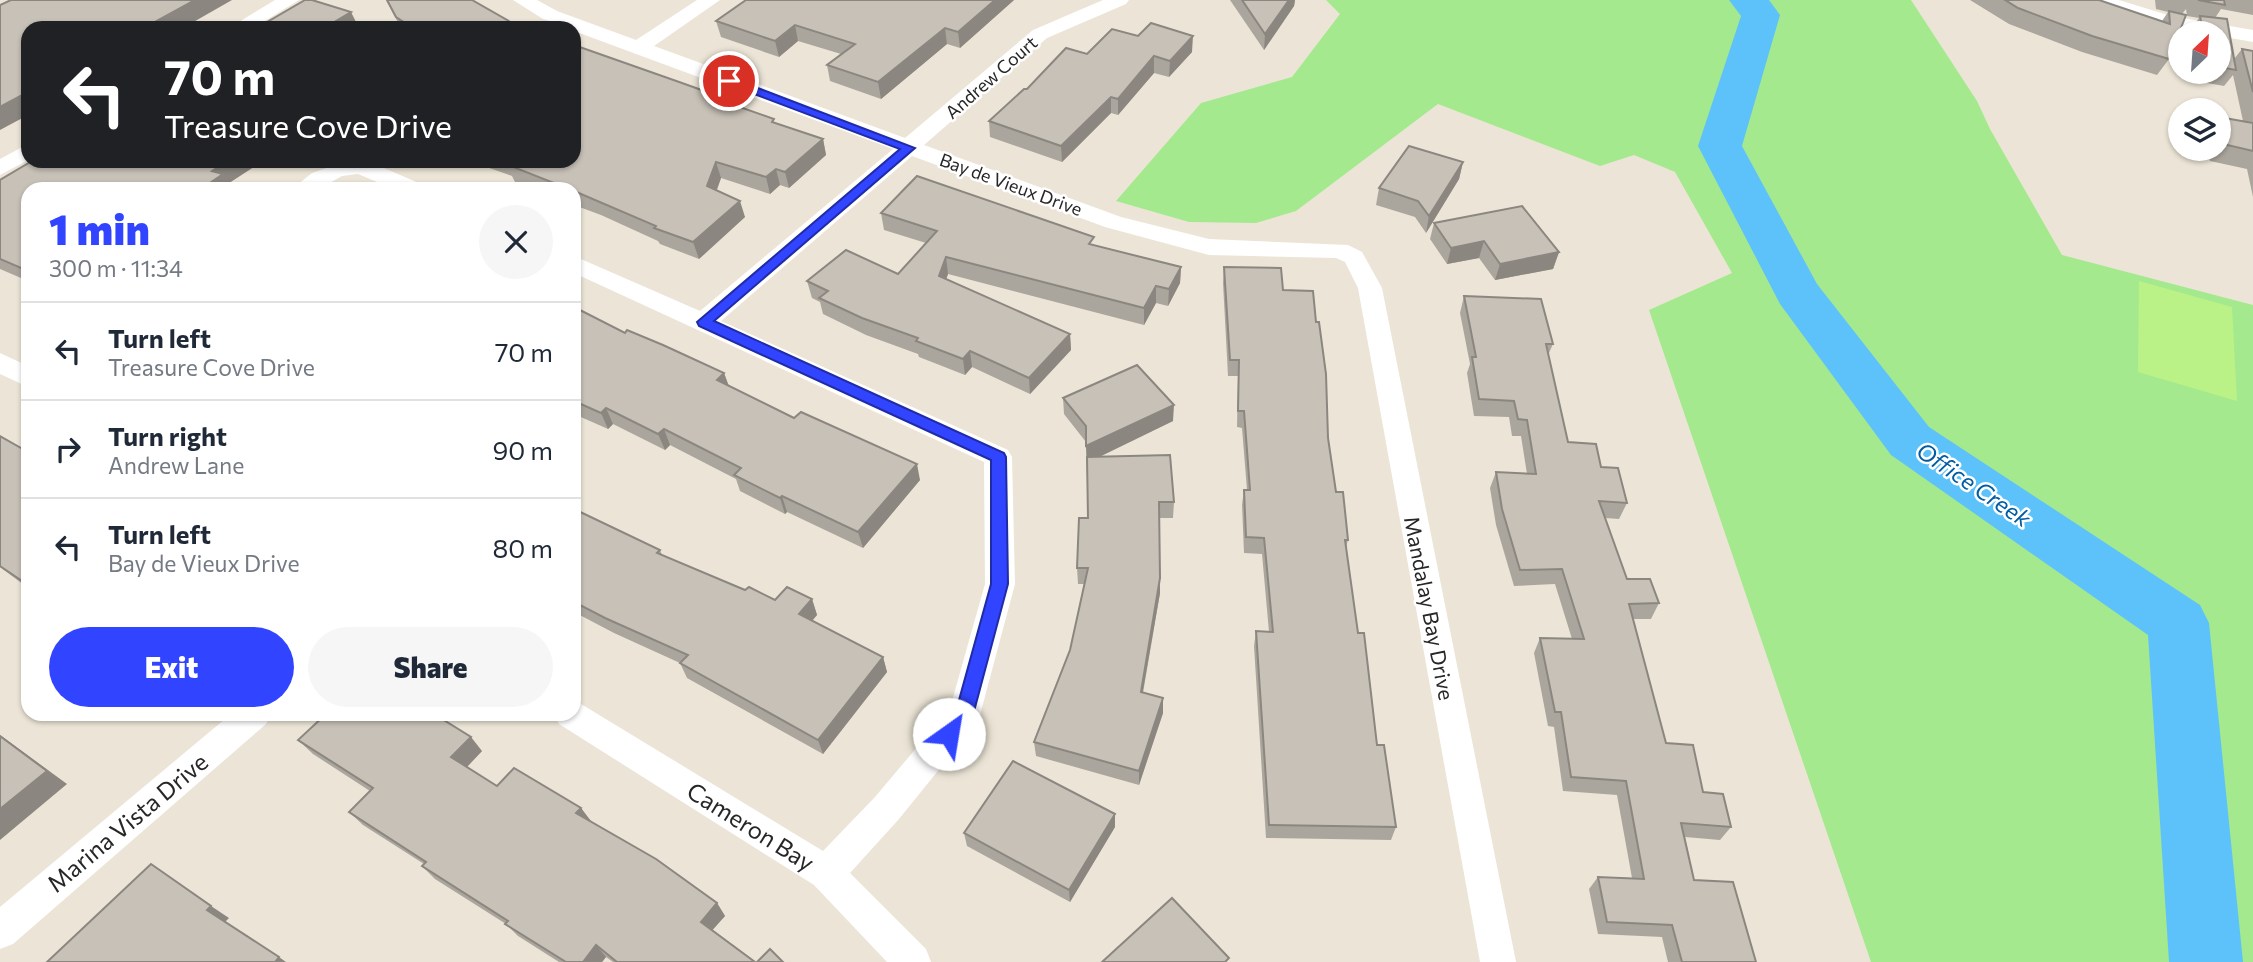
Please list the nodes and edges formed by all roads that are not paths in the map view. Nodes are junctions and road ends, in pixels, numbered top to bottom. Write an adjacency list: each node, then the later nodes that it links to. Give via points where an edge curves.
1 (289, 0): 6 (street)
2 (523, 0): 7 (street, Bay de Vieux Drive)
3 (710, 0): 10 (street)
4 (1119, 0): 11 (street, Andrew Court, via 1040,34)
5 (2099, 0): 9 (street, via 2168,20)
6 (252, 21)
7 (567, 21)
8 (581, 26): 10 (street, Bay de Vieux Drive)
9 (2253, 36)
10 (639, 47): 11 (street, Bay de Vieux Drive)
11 (908, 148): 18 (street, Bay de Vieux Drive, via 1165,237 1209,247 1340,250); 20 (street, Andrew Court)
12 (21, 155): 13 (street)
13 (0, 168)
14 (343, 168): 16 (street)
15 (361, 168): 17 (street)
16 (313, 182)
17 (396, 182)
18 (1353, 257): 26 (street, Mandalay Bay Drive, via 1370,288)
19 (581, 267): 20 (street)
20 (704, 322): 23 (street, via 998,457 1000,584 964,715)
21 (247, 721): 24 (street, Marina Vista Drive)
22 (581, 721): 23 (street, Cameron Bay)
23 (826, 873): 25 (street, Cameron Bay)
24 (0, 931)
25 (913, 962)
26 (1498, 962)

